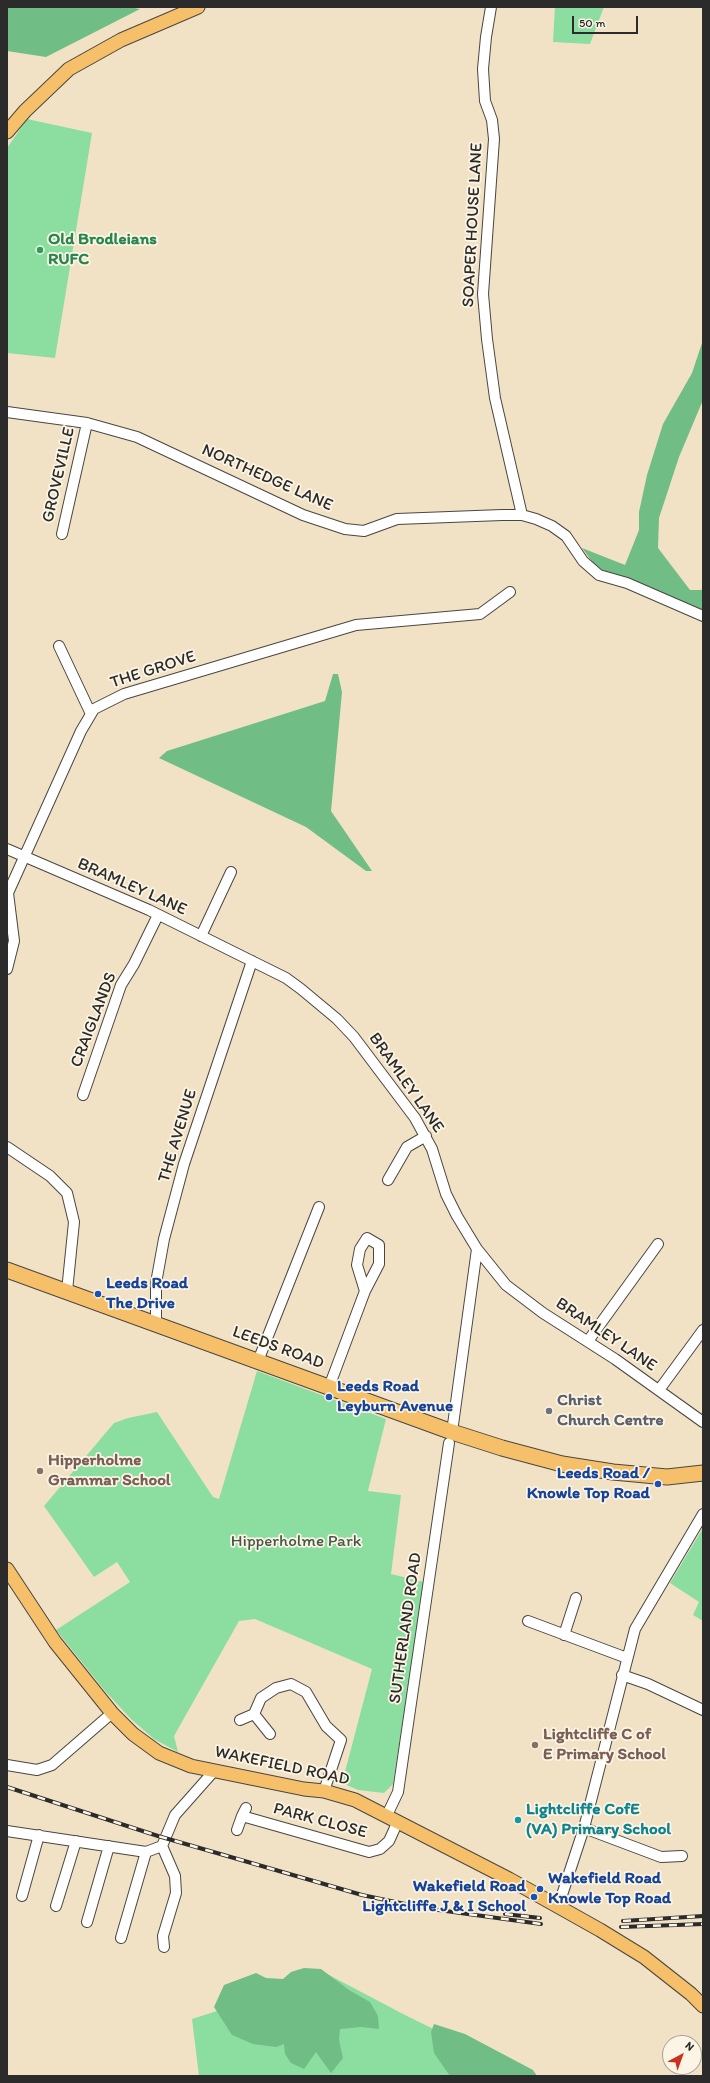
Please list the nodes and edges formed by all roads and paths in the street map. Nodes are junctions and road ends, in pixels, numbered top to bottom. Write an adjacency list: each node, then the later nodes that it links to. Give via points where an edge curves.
1 (198, 7): 3 (main road, via 113,44 69,69)
2 (491, 7): 6 (street, SOAPER HOUSE LANE, via 483,69 485,101 492,120 494,138 483,294 486,339 495,398)
3 (7, 132)
4 (7, 412): 5 (street, NORTHEDGE LANE)
5 (87, 423): 6 (street, NORTHEDGE LANE, via 137,437 303,515 345,529 364,531 397,519); 7 (street, GROVEVILLE)
6 (522, 515): 9 (street, NORTHEDGE LANE, via 552,526 566,536 583,561 599,575 628,583)
7 (62, 534)
8 (510, 592): 11 (street, THE GROVE, via 480,614 356,625 124,694 94,709)
9 (703, 616)
10 (59, 646): 11 (street)
11 (91, 714): 13 (street, THE GROVE, via 81,731)
12 (7, 849): 13 (street, BRAMLEY LANE)
13 (26, 857): 15 (street, BRAMLEY LANE); 16 (street, THE GROVE, via 8,893)
14 (231, 872): 17 (street)
15 (158, 915): 17 (street, BRAMLEY LANE); 20 (street, CRAIGLANDS, via 121,985)
16 (10, 931): 19 (street, THE GROVE, via 14,941)
17 (201, 936): 18 (street, BRAMLEY LANE)
18 (252, 961): 21 (street, BRAMLEY LANE, via 286,978 337,1019 354,1037); 30 (street, THE AVENUE, via 184,1164 164,1239 156,1283)
19 (7, 969)
20 (83, 1095)
21 (426, 1136): 23 (street, via 407,1146); 26 (street, BRAMLEY LANE, via 446,1194)
22 (7, 1147): 28 (street, via 50,1176 67,1193 74,1222)
23 (388, 1180)
24 (319, 1207): 33 (street)
25 (658, 1244): 32 (street)
26 (477, 1249): 32 (street, BRAMLEY LANE, via 506,1285 543,1313); 37 (street, SUTHERLAND ROAD)
27 (7, 1270): 28 (highway, LEEDS ROAD)
28 (67, 1291): 30 (highway, LEEDS ROAD)
29 (365, 1291): 34 (street)
30 (156, 1324): 33 (highway, LEEDS ROAD)
31 (703, 1330): 35 (street)
32 (588, 1341): 35 (street, BRAMLEY LANE)
33 (258, 1361): 34 (highway, LEEDS ROAD)
34 (329, 1387): 37 (highway, LEEDS ROAD)
35 (659, 1390): 36 (street, BRAMLEY LANE)
36 (703, 1422)
37 (451, 1438): 38 (highway, LEEDS ROAD, via 562,1464 613,1472 667,1476); 55 (street, SUTHERLAND ROAD)
38 (703, 1473)
39 (703, 1514): 45 (street, via 635,1629)
40 (7, 1569): 41 (main road, WAKEFIELD ROAD)
41 (11, 1585): 48 (main road, WAKEFIELD ROAD)
42 (576, 1598): 44 (street)
43 (528, 1621): 44 (street)
44 (564, 1634): 45 (street)
45 (627, 1658): 46 (street)
46 (622, 1675): 47 (street, via 648,1684); 56 (street)
47 (703, 1710)
48 (112, 1713): 52 (street, via 52,1765 37,1770); 53 (main road, WAKEFIELD ROAD, via 133,1734 159,1753 192,1766)
49 (254, 1714): 50 (street); 51 (street); 54 (street, via 261,1698 276,1688 290,1684 306,1692 326,1726 341,1740)
50 (240, 1720)
51 (270, 1734)
52 (7, 1765)
53 (214, 1771): 54 (main road, WAKEFIELD ROAD); 62 (street, via 175,1815)
54 (324, 1791): 55 (main road, WAKEFIELD ROAD, via 355,1800)
55 (392, 1818): 57 (street, PARK CLOSE, via 388,1841 380,1849 369,1852 244,1812); 67 (main road, WAKEFIELD ROAD)
56 (584, 1828): 64 (street, via 661,1857); 67 (street)
57 (238, 1830)
58 (7, 1831): 59 (street)
59 (39, 1835): 60 (street); 65 (street)
60 (76, 1841): 61 (street); 66 (street)
61 (109, 1846): 63 (street); 68 (street)
62 (162, 1846): 63 (street); 70 (street, via 175,1876 176,1893 163,1936)
63 (146, 1852): 69 (street)
64 (682, 1856)
65 (22, 1896)
66 (56, 1906)
67 (558, 1907): 71 (main road, WAKEFIELD ROAD, via 644,1957)
68 (87, 1922)
69 (120, 1938)
70 (164, 1947)
71 (703, 2006)

